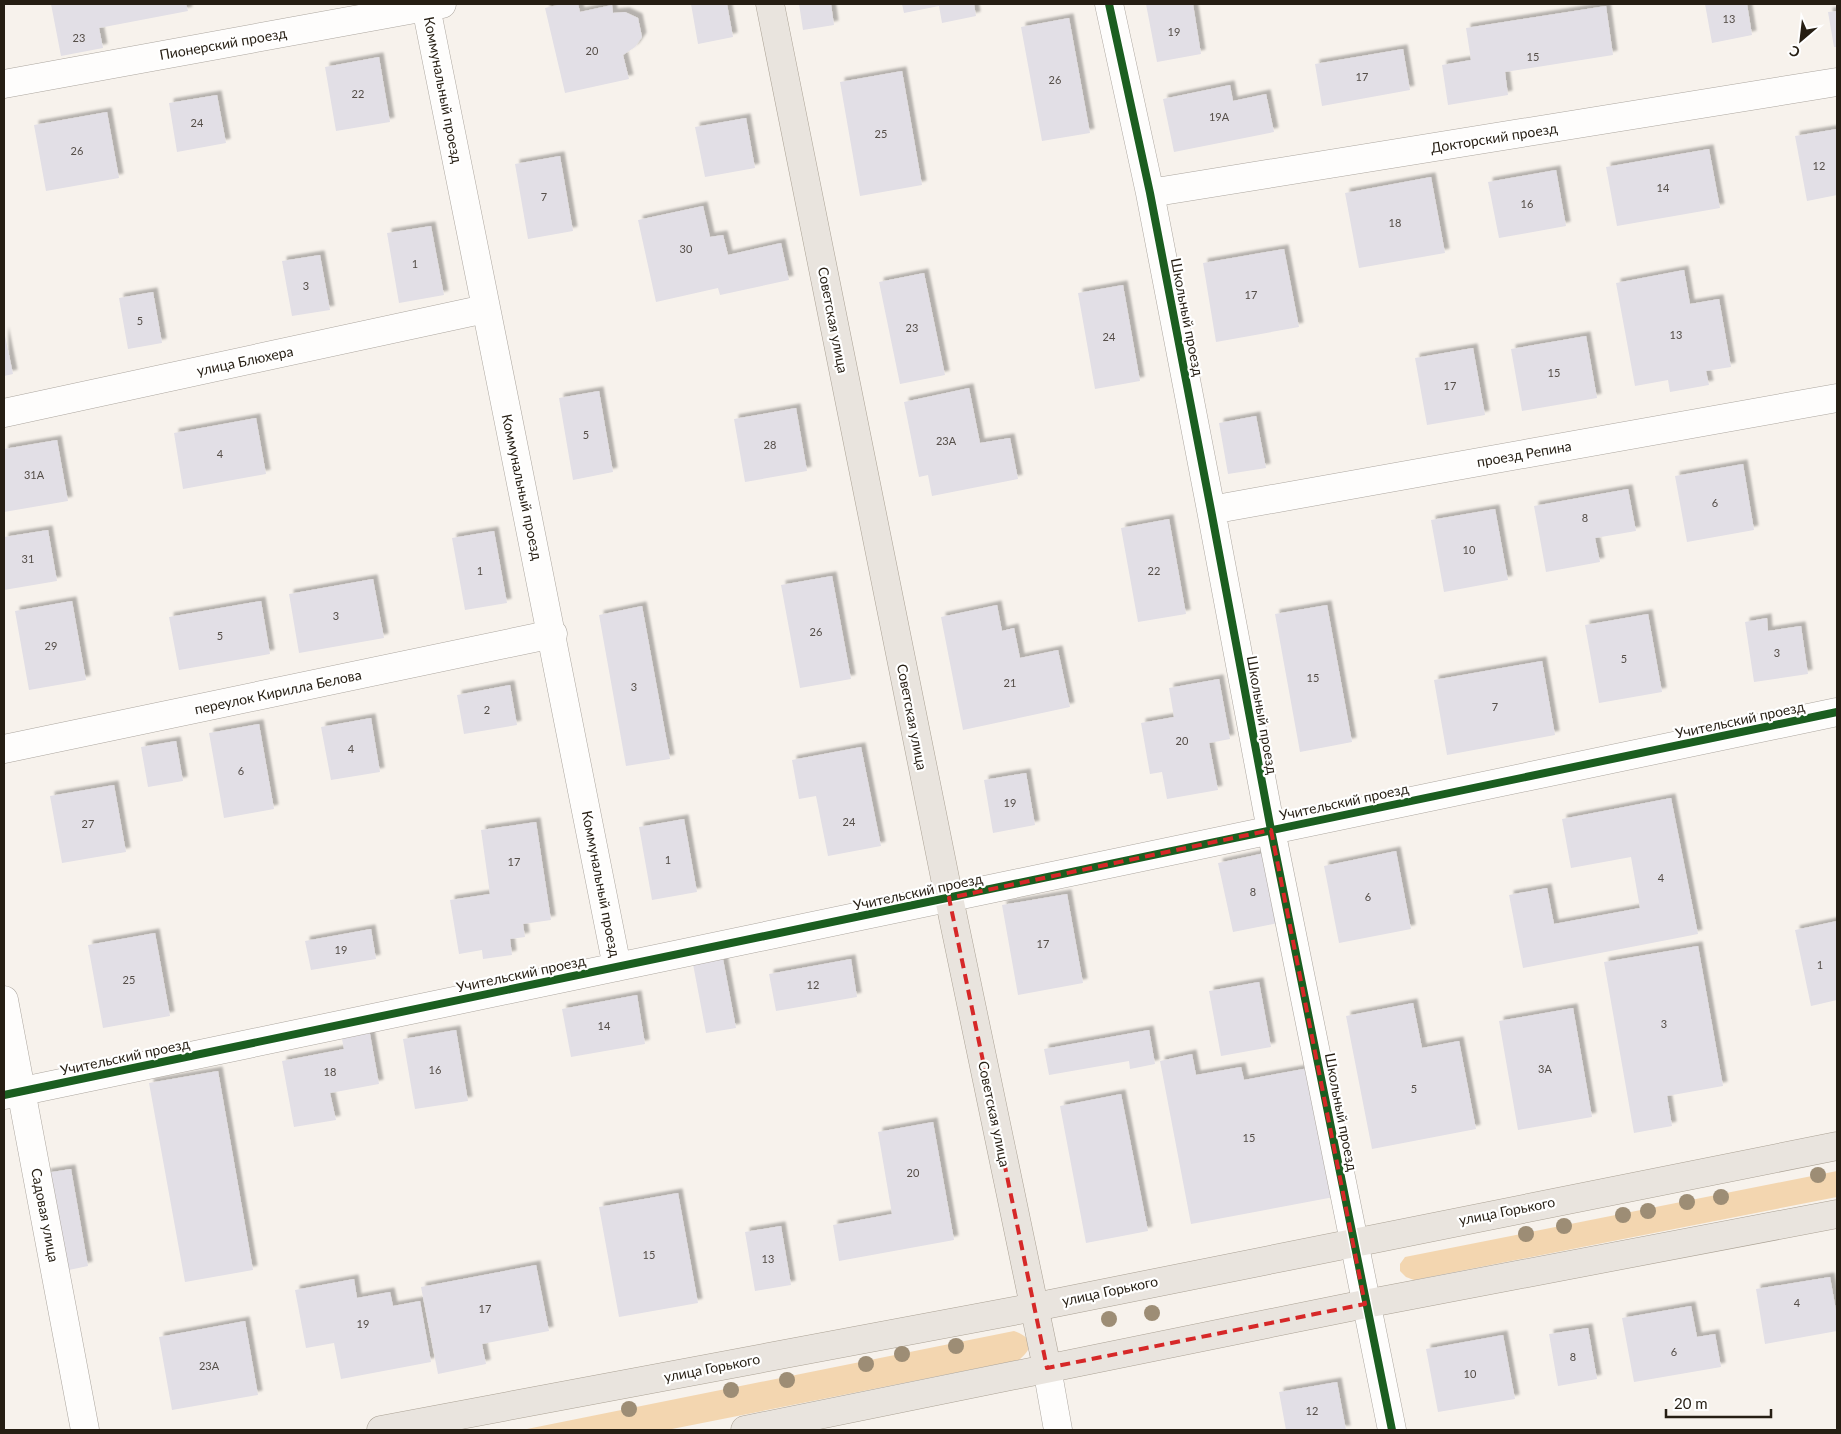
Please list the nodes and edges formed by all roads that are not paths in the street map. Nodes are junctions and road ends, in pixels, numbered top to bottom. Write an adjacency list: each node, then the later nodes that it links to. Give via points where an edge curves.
1 (770, 4): 15 (main road, Советская улица)
2 (1109, 4): 6 (street, Школьный проезд)
3 (434, 5): 5 (street, Пионерский проезд); 7 (street, Коммунальный проезд)
4 (1837, 82): 6 (street, Докторский проезд)
5 (4, 84)
6 (1150, 193): 10 (street, Школьный проезд)
7 (485, 310): 9 (street, улица Блюхера); 11 (street, Коммунальный проезд)
8 (1837, 398): 10 (street, проезд Репина)
9 (4, 413)
10 (1212, 510): 14 (street, Школьный проезд)
11 (553, 634): 13 (street, переулок Кирилла Белова); 16 (street, Коммунальный проезд)
12 (1837, 712): 14 (street, Учительский проезд)
13 (4, 749)
14 (1271, 830): 15 (street, Учительский проезд); 21 (street, Школьный проезд)
15 (949, 898): 16 (street, Учительский проезд); 23 (main road, Советская улица)
16 (617, 967): 18 (street, Учительский проезд)
17 (4, 1000): 18 (street, Садовая улица)
18 (12, 1094): 25 (street, Садовая улица)
19 (1837, 1146): 21 (main road, улица Горького)
20 (1837, 1214): 22 (main road)
21 (1354, 1242): 22 (street, Школьный проезд); 23 (main road, улица Горького)
22 (1365, 1304): 24 (main road); 29 (street, Школьный проезд)
23 (1035, 1307): 24 (main road, Советская улица); 26 (main road, улица Горького)
24 (1048, 1368): 27 (main road); 28 (street, Советская улица)
25 (85, 1430)
26 (381, 1430)
27 (745, 1430)
28 (1058, 1430)
29 (1392, 1430)

